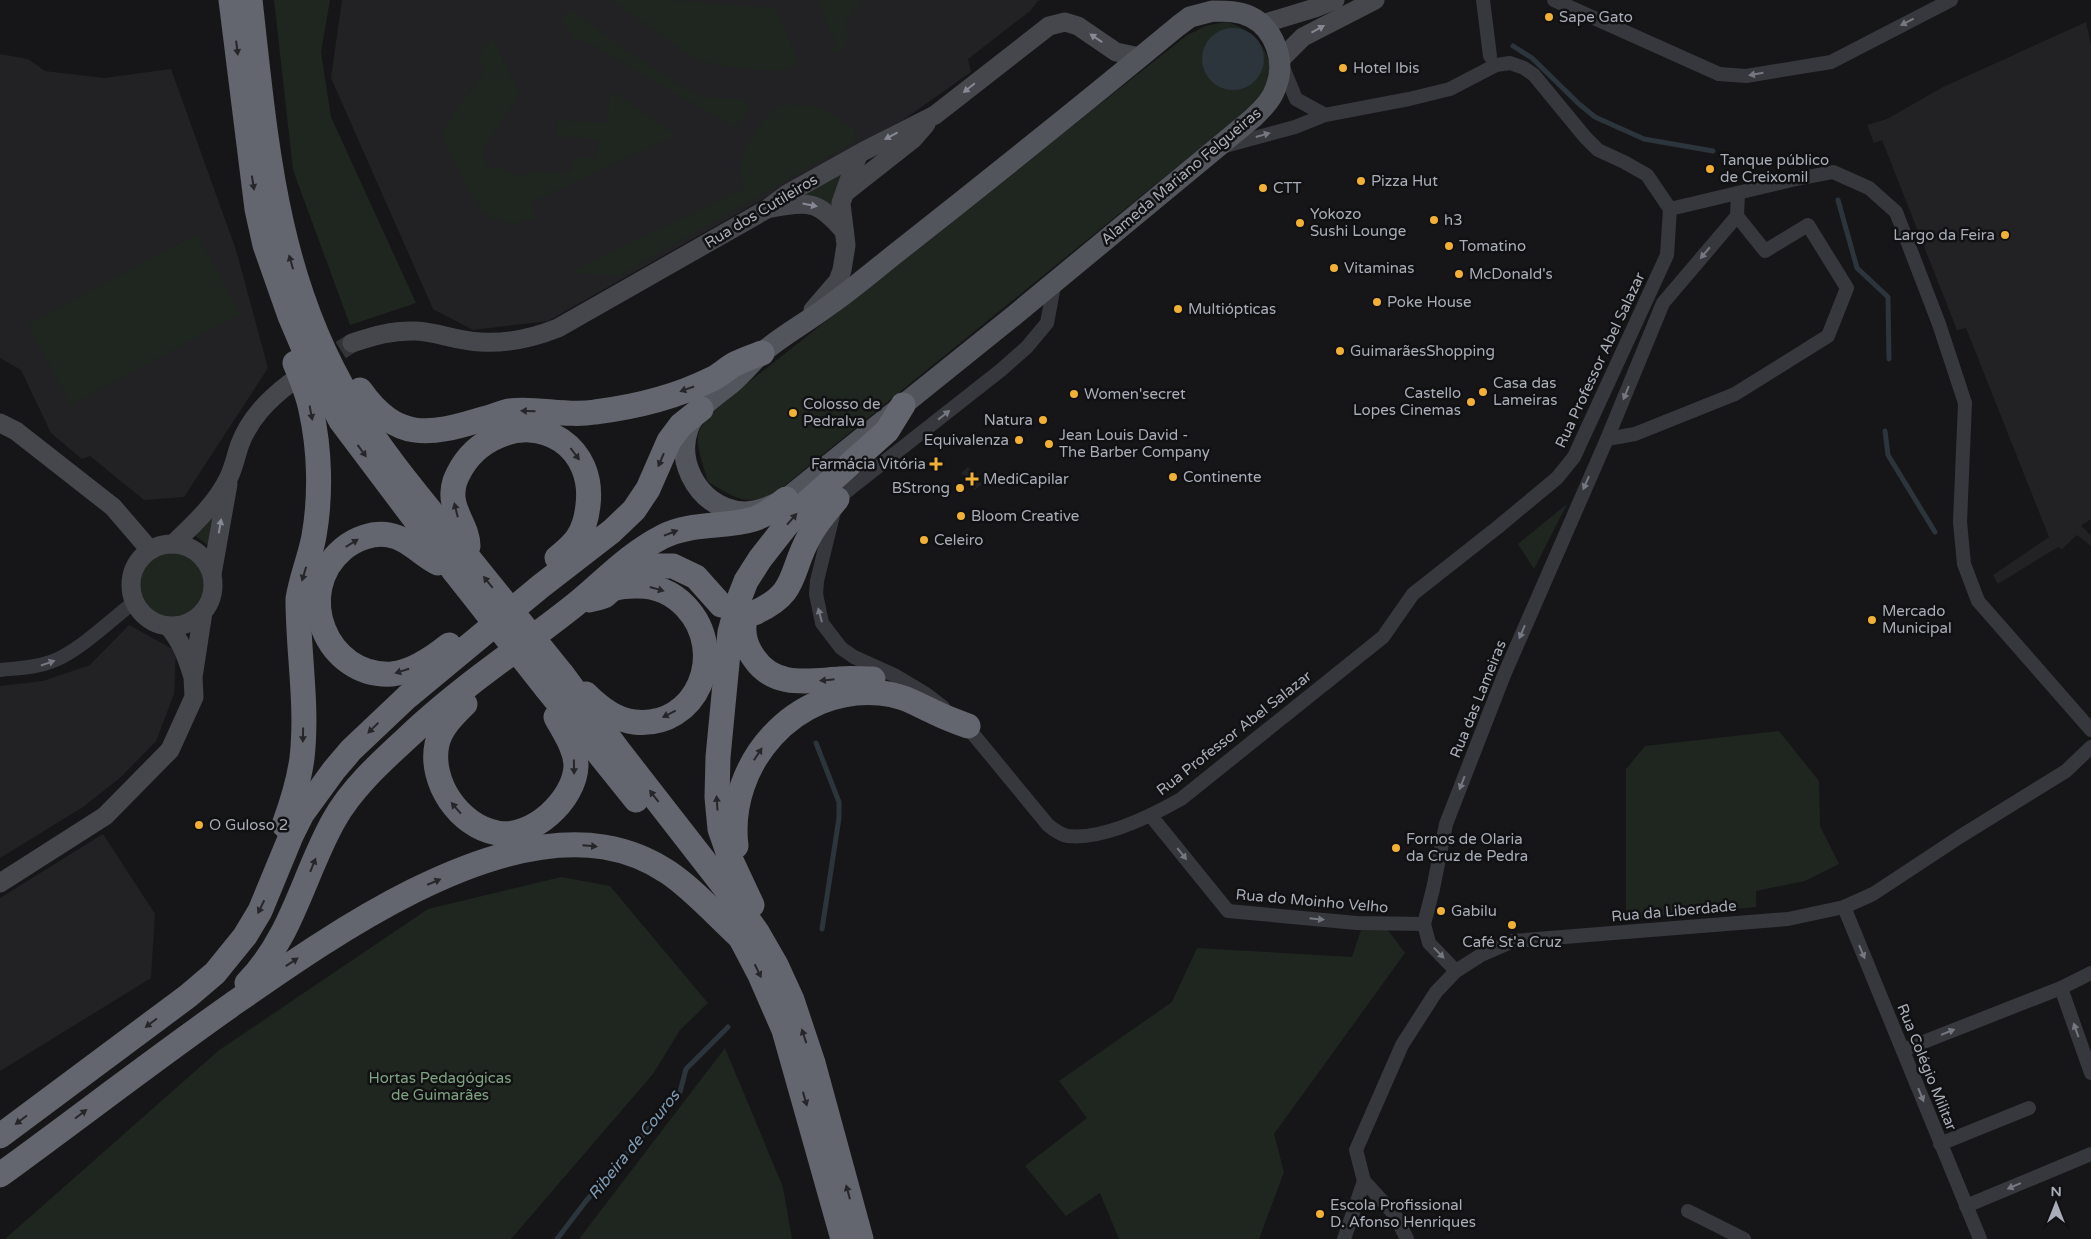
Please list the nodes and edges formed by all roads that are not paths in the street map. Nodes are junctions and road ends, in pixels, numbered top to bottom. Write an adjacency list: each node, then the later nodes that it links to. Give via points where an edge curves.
1 (232, 0): 23 (highway, one-way to 23, via 257,208 265,245)
2 (250, 0): 23 (highway, one-way to 2, via 294,272 277,209 266,139)
3 (1335, 0): 8 (main road)
4 (1374, 0): 11 (main road, one-way to 4, via 1303,37)
5 (1554, 0): 6 (street, one-way to 5, via 1831,62 1746,76 1719,74)
6 (1951, 0)
7 (1483, 4): 9 (street)
8 (1262, 24): 10 (main road, Alameda Mariano Felgueiras, via 1238,12 1202,13 1190,17); 11 (main road, Alameda Mariano Felgueiras, via 1276,46)
9 (1490, 56)
10 (1140, 57): 12 (main road, Rua dos Cutileiros, one-way to 12, via 1116,52 1078,26 1065,22 1048,26); 24 (main road, Alameda Mariano Felgueiras, via 893,256 830,305)
11 (1280, 60): 13 (street, via 1296,99); 14 (main road, Alameda Mariano Felgueiras, via 1272,96 1253,118)
12 (935, 115): 15 (main road, Rua dos Cutileiros, one-way to 15); 16 (main road, via 913,138)
13 (1325, 115): 14 (street, one-way to 13, via 1295,127); 19 (street, via 1450,89 1496,65 1510,63 1534,75 1598,150 1647,175)
14 (1216, 149): 22 (main road, Alameda Mariano Felgueiras)
15 (858, 155): 16 (main road); 18 (main road, Rua dos Cutileiros)
16 (847, 191): 21 (main road, via 842,203)
17 (1738, 193): 19 (street); 20 (street); 55 (street, via 1833,172 1869,188 1896,212 1940,324 1965,403 1960,522 1964,564 1978,601)
18 (767, 208): 21 (main road, one-way to 21, via 801,203 820,207); 25 (main road, Rua dos Cutileiros, via 544,334 509,342 480,342 417,331 394,331)
19 (1670, 209): 57 (street, Rua Professor Abel Salazar, via 1667,255 1574,457 1557,478 1413,594 1382,637 1181,799)
20 (1737, 216): 31 (street, one-way to 31, via 1663,303); 31 (street, via 1765,251 1808,225 1847,288 1828,336 1735,394 1635,434)
21 (844, 231): 24 (main road, via 846,257 838,281)
22 (1055, 281): 28 (main road, Alameda Mariano Felgueiras); 34 (street, one-way to 22, via 1027,347 1048,323)
23 (298, 312): 26 (highway, one-way to 23, via 692,388 640,404 578,414 508,411 445,430 416,431 391,422 375,409 356,384 325,324); 38 (highway, via 320,341 352,403); 58 (highway, one-way to 58, via 287,338 311,409 316,438 317,483 314,535 298,599 302,756 295,793 280,840)
24 (802, 322): 26 (main road, Alameda Mariano Felgueiras)
25 (352, 343)
26 (762, 353): 29 (main road, Alameda Mariano Felgueiras)
27 (290, 383): 32 (main road, via 252,419)
28 (903, 405): 33 (main road, Alameda Mariano Felgueiras); 35 (highway, one-way to 28, via 804,505 887,431)
29 (701, 409): 33 (main road, Alameda Mariano Felgueiras, via 688,429 685,445 688,470 702,492 712,501 736,512 758,511); 40 (highway, one-way to 40, via 681,425 669,441 648,489 634,510)
30 (0, 423): 37 (main road, via 16,431 112,507)
31 (1606, 439): 62 (street, Rua das Lameiras, one-way to 62, via 1508,666 1446,824)
32 (229, 478): 36 (main road, via 203,516); 39 (main road, one-way to 32)
33 (786, 499): 43 (highway, one-way to 33, via 628,559 662,536 690,527 756,519)
34 (837, 500): 46 (highway, via 807,538 787,589 767,607); 53 (street, Rua Professor Abel Salazar, one-way to 34, via 848,652 822,624 817,581)
35 (772, 543): 53 (highway, one-way to 35, via 876,680 790,680 775,677 764,670 749,651 743,630 746,607); 60 (highway, one-way to 35, via 730,858 720,829 717,771 730,632 746,581)
36 (173, 544): 37 (main road); 39 (main road, via 196,551)
37 (150, 550): 42 (main road, via 142,557 132,577)
38 (460, 563): 40 (highway, one-way to 40, via 468,539 454,504 455,482 464,462 482,444 505,432 530,428 552,434 568,445 580,460 589,496 587,515 578,537 547,568); 48 (highway, one-way to 38, via 457,638 417,665 404,671 382,674 342,656 322,626 318,603 320,581 337,554 362,537 388,534 414,545 432,560); 52 (highway, bridge)
39 (212, 574): 45 (main road, via 210,601)
40 (541, 586): 48 (highway)
41 (614, 589): 43 (highway); 44 (highway, via 634,571 645,566 673,566 696,576); 52 (highway, one-way to 52, via 652,587 666,592 692,613 704,636 706,652 706,667 694,695 668,716 634,722)
42 (134, 602): 47 (main road, via 148,618); 50 (street, one-way to 42, via 53,661)
43 (577, 604): 49 (highway)
44 (721, 605)
45 (203, 612): 47 (main road, via 192,622); 51 (main road)
46 (754, 613)
47 (168, 626): 51 (main road, via 185,651)
48 (476, 640): 58 (highway, one-way to 58, via 407,697 351,750 302,814)
49 (494, 666): 52 (highway, one-way to 49, via 550,708 565,734 576,764 575,775 569,790 547,817 532,827 499,834 469,821 449,800 437,768 436,755 442,730 486,686); 67 (highway, one-way to 49, via 236,995 279,941 323,840 353,793 421,726)
50 (0, 670)
51 (193, 677): 59 (main road, via 194,696 170,750 105,816)
52 (554, 682): 63 (highway, via 618,750 723,885)
53 (926, 694): 54 (street, Rua Professor Abel Salazar)
54 (968, 726): 57 (street, Rua Professor Abel Salazar, via 1057,832 1082,836); 60 (highway, one-way to 54, via 737,852 736,806 758,752 782,724 820,702 859,693 879,693 917,702)
55 (2091, 730)
56 (2091, 747): 61 (street, Rua da Liberdade, via 2066,771 1874,894)
57 (1151, 816): 62 (street, Rua do Moinho Velho, one-way to 62, via 1228,911 1357,923)
58 (280, 862): 71 (highway, one-way to 71, via 260,911 245,936 215,973)
59 (0, 883)
60 (752, 901): 63 (highway)
61 (1844, 907): 64 (street, Rua da Liberdade, via 1788,919 1513,941 1481,955); 68 (street, Rua Colégio Militar, one-way to 68)
62 (1424, 924): 64 (street, one-way to 64, via 1429,943)
63 (750, 936): 67 (highway, one-way to 63, via 288,964 377,909 469,867 532,850 560,845 605,847 650,861 670,872); 78 (highway, one-way to 78, via 784,1030); 79 (highway, one-way to 63, via 801,1024 776,965)
64 (1456, 972): 75 (street, Rua da Liberdade, via 1436,992 1402,1045 1368,1120 1356,1150)
65 (2091, 972): 66 (street)
66 (2061, 988): 68 (street, one-way to 66); 69 (street, one-way to 66)
67 (181, 1040): 74 (highway, one-way to 67)
68 (1903, 1050): 72 (street, Rua Colégio Militar, one-way to 72)
69 (2091, 1073)
70 (2029, 1108): 72 (street)
71 (0, 1136)
72 (1940, 1144): 76 (street, Rua Colégio Militar)
73 (2091, 1154): 76 (street, one-way to 76)
74 (0, 1175)
75 (1364, 1181): 80 (street); 81 (street, via 1395,1215)
76 (1966, 1206): 83 (street, Rua Colégio Militar)
77 (1688, 1211): 82 (street)
78 (843, 1239)
79 (861, 1239)
80 (1344, 1239)
81 (1406, 1239)
82 (1744, 1239)
83 (1980, 1239)

